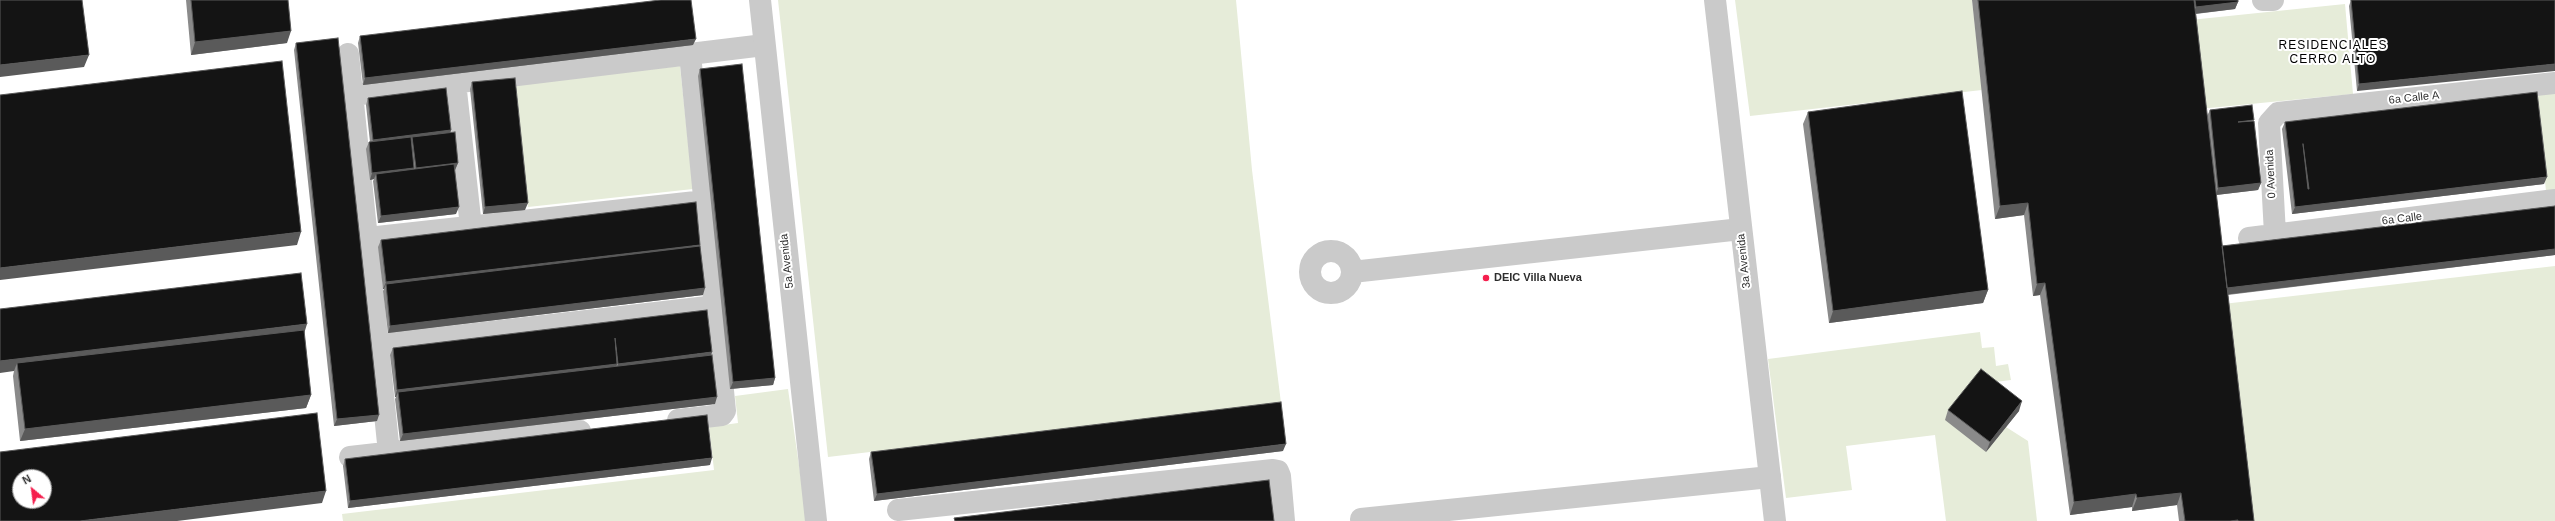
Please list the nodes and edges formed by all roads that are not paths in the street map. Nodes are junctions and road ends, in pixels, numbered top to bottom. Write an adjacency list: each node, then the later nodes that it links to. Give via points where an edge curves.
1 (760, 0): 5 (street, 5a Avenida)
2 (1715, 0): 15 (street, 3a Avenida)
3 (2263, 0): 4 (street)
4 (2273, 0)
5 (764, 45): 7 (street); 29 (street, 5a Avenida)
6 (348, 54): 10 (street)
7 (690, 54): 8 (street); 13 (street)
8 (455, 82): 10 (street); 14 (street)
9 (2555, 83): 11 (street, 6a Calle A, via 2282,112)
10 (353, 95): 17 (street)
11 (2274, 115): 16 (street, 0 Avenida, via 2269,123)
12 (2555, 200): 16 (street, 6a Calle)
13 (705, 201): 14 (street); 20 (street)
14 (471, 227): 17 (street)
15 (1741, 228): 19 (street); 26 (street, 3a Avenida)
16 (2275, 234): 18 (street, 6a Calle)
17 (368, 238): 21 (street)
18 (2249, 238)
19 (1352, 272)
20 (716, 306): 21 (street); 22 (street, via 725,413)
21 (379, 345): 24 (street)
22 (658, 422)
23 (603, 428): 24 (street)
24 (389, 452): 25 (street)
25 (350, 457)
26 (1770, 477): 28 (street); 31 (street, 3a Avenida)
27 (898, 510): 30 (street, via 1273,470 1278,471 1280,476)
28 (1361, 519)
29 (816, 521)
30 (1284, 521)
31 (1775, 521)

